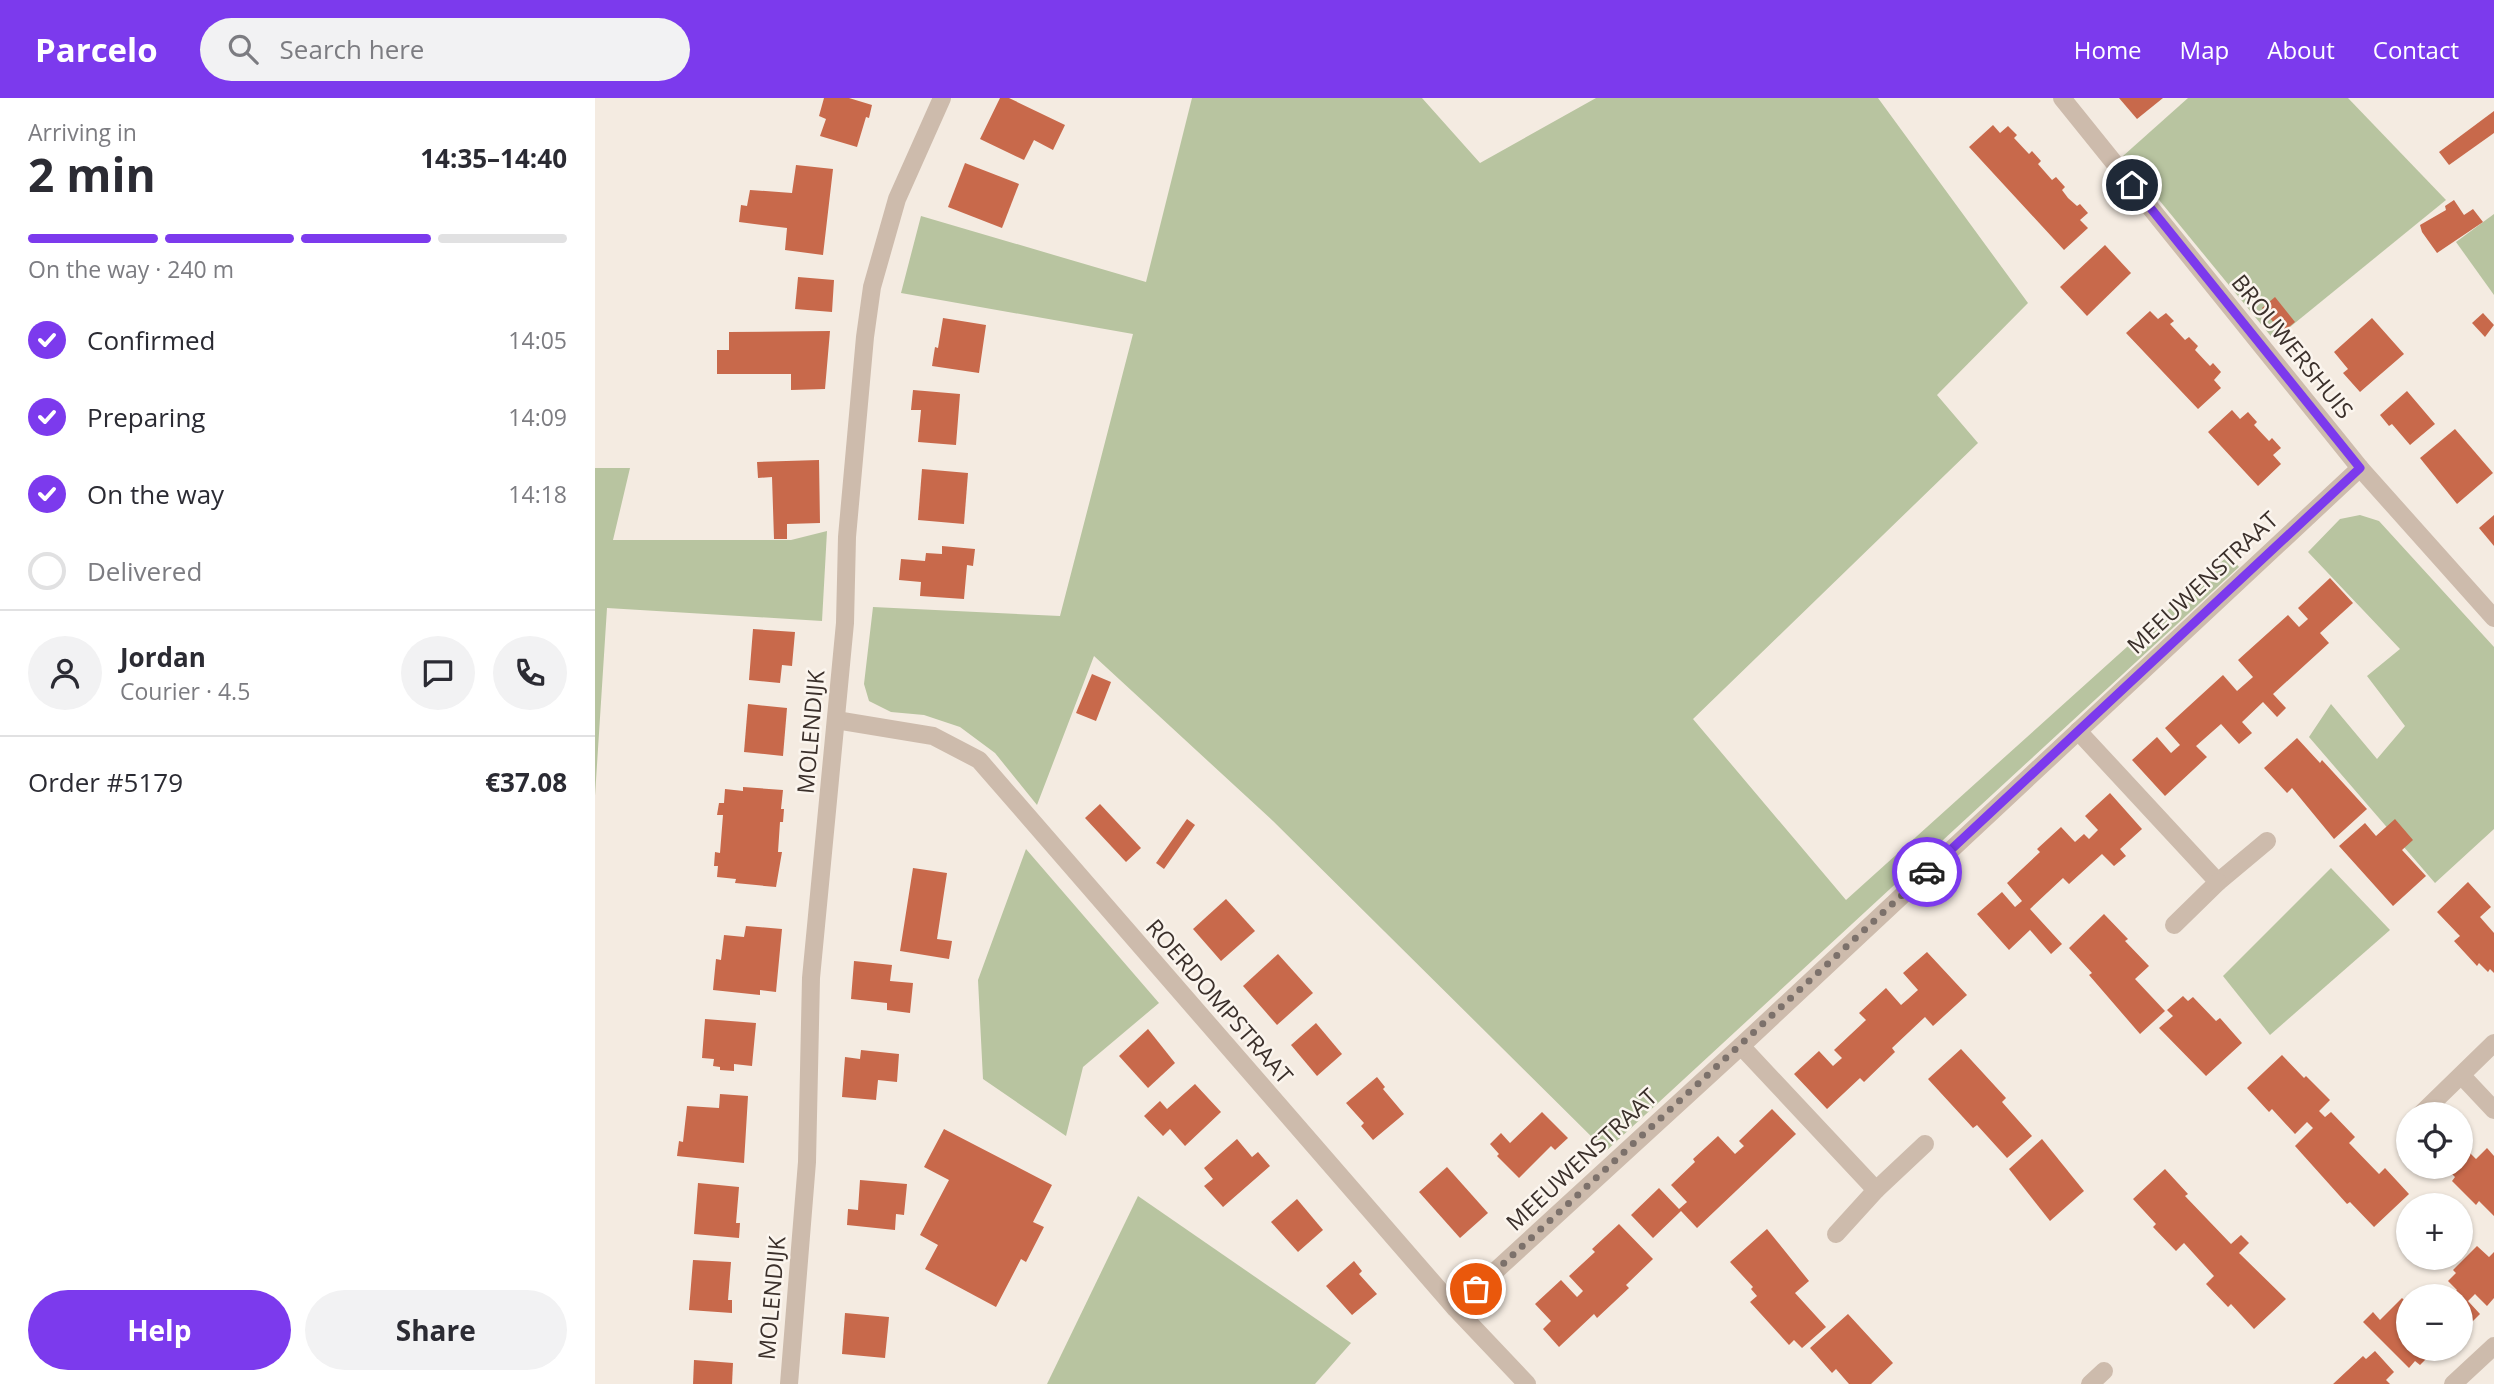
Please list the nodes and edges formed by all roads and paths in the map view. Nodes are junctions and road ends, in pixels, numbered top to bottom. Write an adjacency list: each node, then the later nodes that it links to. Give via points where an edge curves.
1 (942, 98): 5 (street, MOLENDIJK, via 897,199 872,287 847,537)
2 (2062, 98): 3 (street, BROUWERSHUIS)
3 (2360, 468): 4 (street, BROUWERSHUIS); 6 (street, MEEUWENSTRAAT)
4 (2494, 618)
5 (836, 720): 18 (street, ROERDOMPSTRAAT, via 933,736 979,760); 21 (street, MOLENDIJK, via 811,978 807,1162)
6 (2078, 731): 8 (street); 11 (street, MEEUWENSTRAAT)
7 (2267, 841): 8 (street)
8 (2217, 882): 9 (street)
9 (2174, 925)
10 (2494, 1043): 12 (street)
11 (1741, 1046): 16 (street); 18 (street, MEEUWENSTRAAT)
12 (2462, 1076): 13 (street); 14 (street)
13 (2434, 1102)
14 (2494, 1110)
15 (1925, 1144): 16 (street)
16 (1876, 1191): 17 (street)
17 (1836, 1234)
18 (1455, 1308): 22 (street, ROERDOMPSTRAAT)
19 (2494, 1346): 24 (street)
20 (2104, 1371): 23 (street)
21 (789, 1384)
22 (1527, 1384)
23 (2090, 1384)
24 (2453, 1384)

